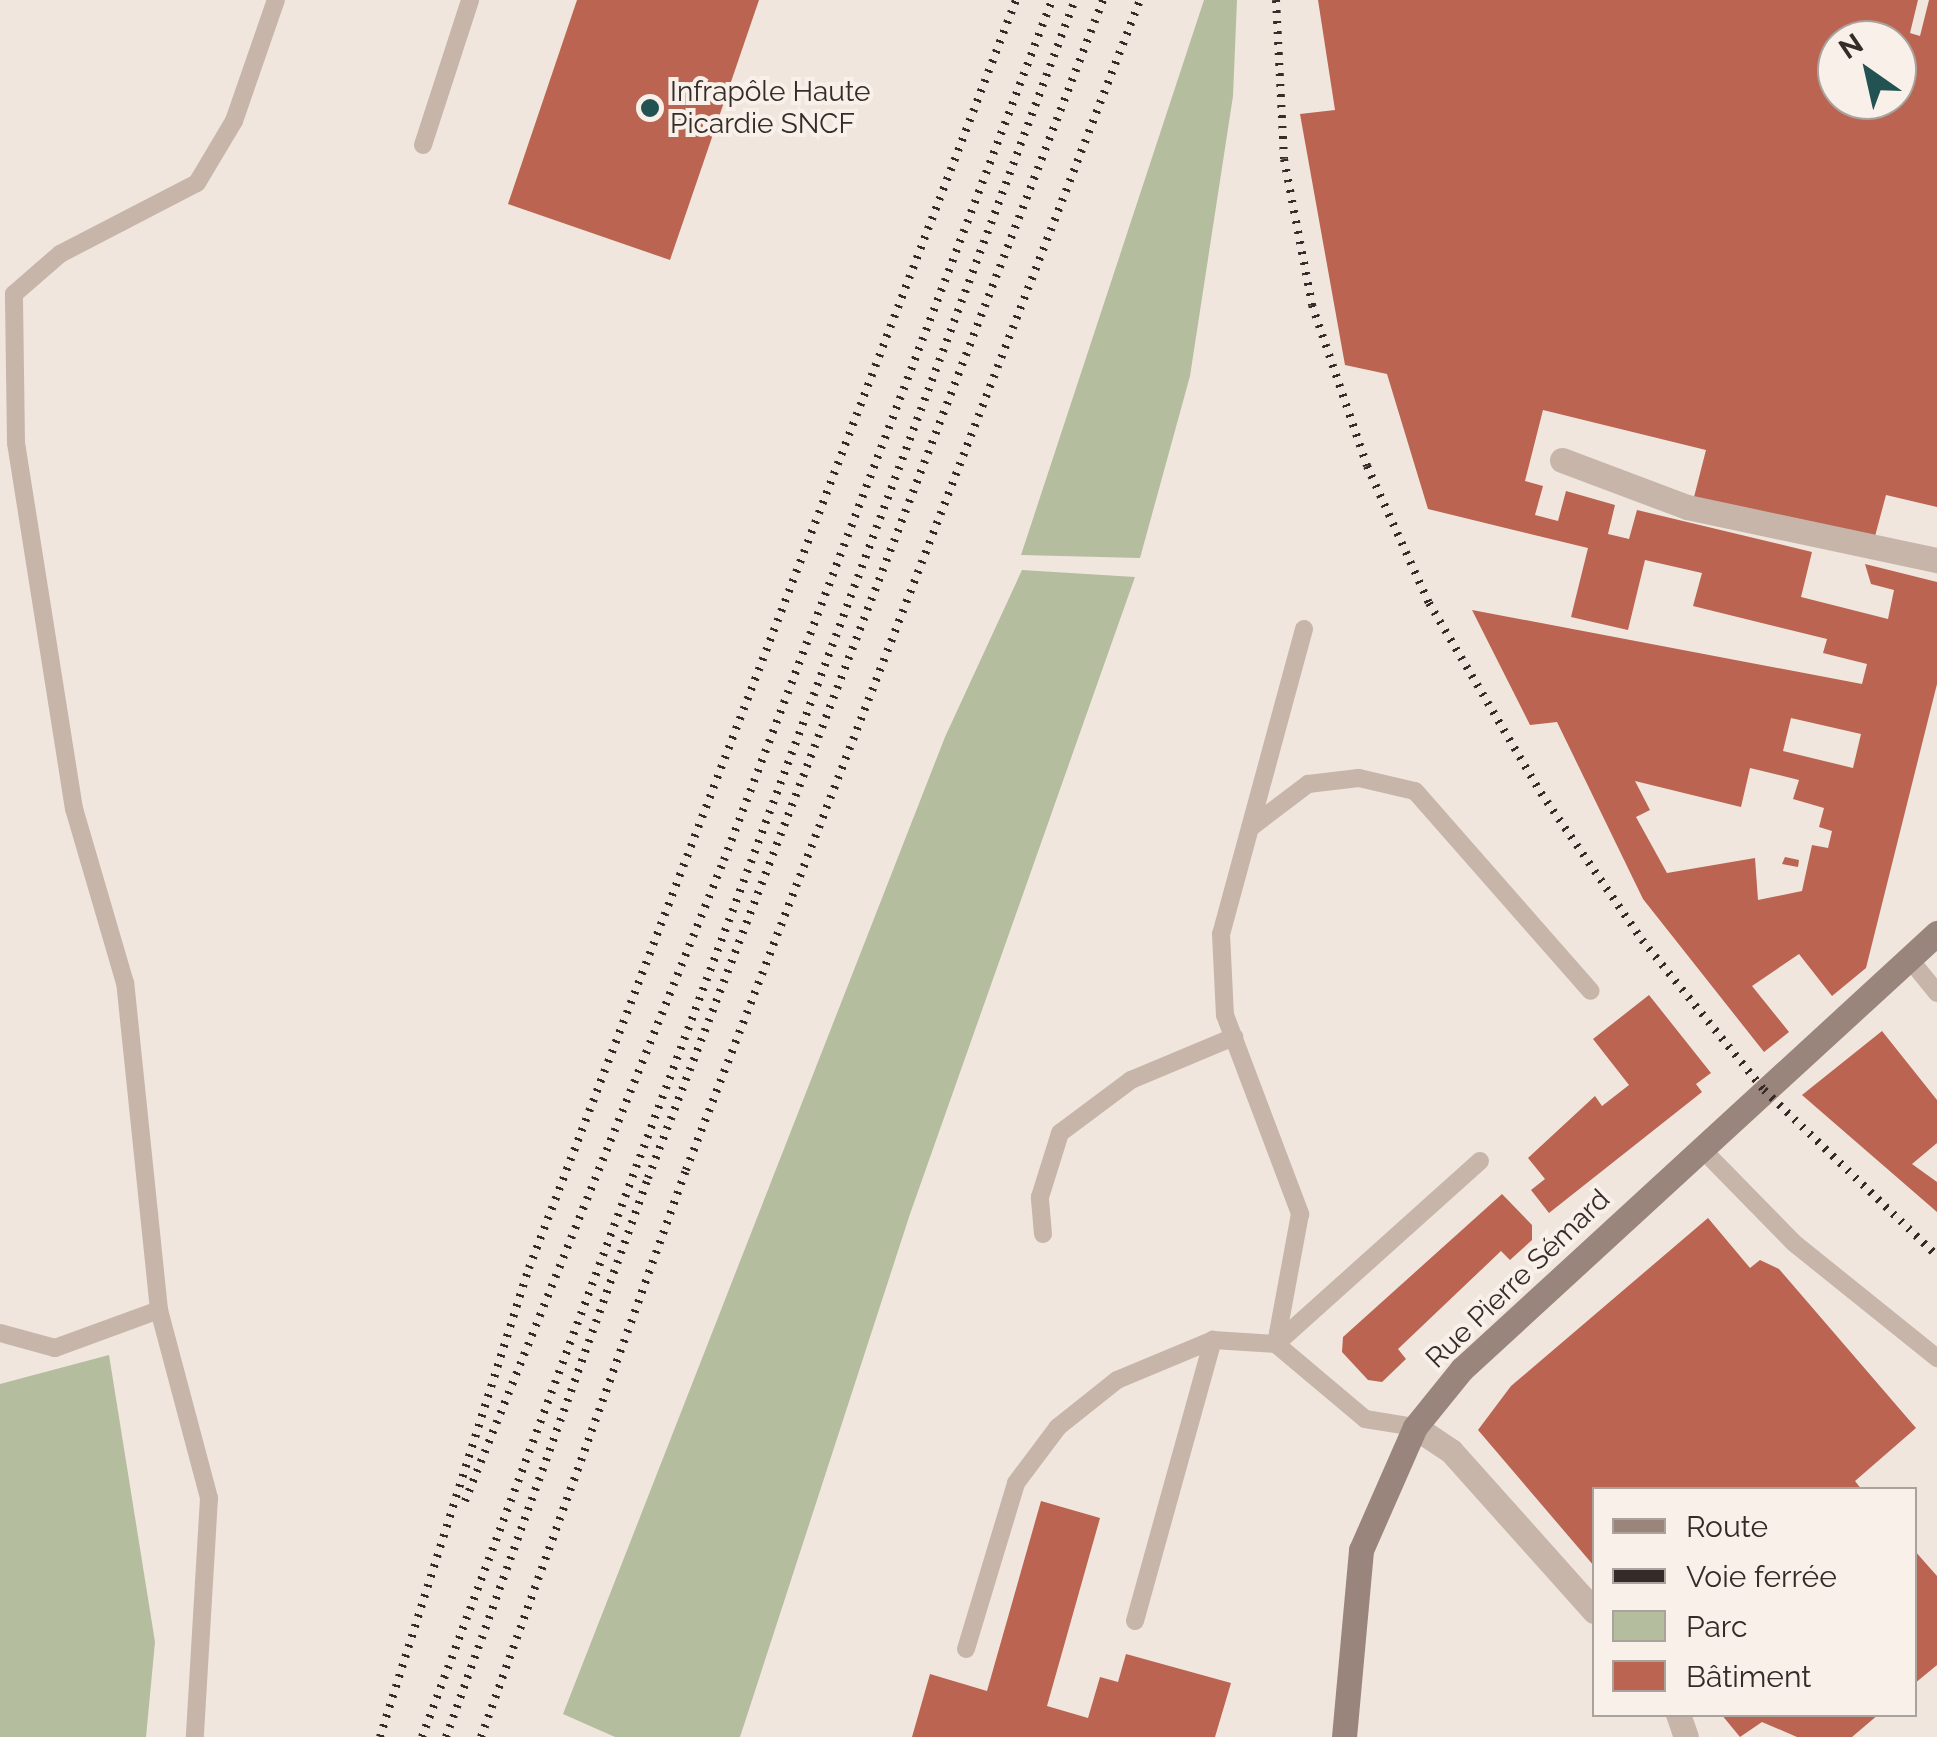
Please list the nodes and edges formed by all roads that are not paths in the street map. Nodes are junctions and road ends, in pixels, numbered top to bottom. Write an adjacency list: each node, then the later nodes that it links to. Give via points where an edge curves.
1 (276, 0): 16 (lane, via 234,121 197,183 60,254 14,294 16,442 74,808 125,983)
2 (470, 0): 3 (lane)
3 (423, 145)
4 (1562, 460): 5 (street, via 1687,508)
5 (1937, 560)
6 (1304, 629): 7 (lane)
7 (1250, 828): 10 (lane, via 1308,784 1359,778 1415,792); 12 (lane, via 1221,934)
8 (1937, 933): 9 (main road, Rue Pierre Sémard)
9 (1912, 962): 11 (lane); 13 (main road, Rue Pierre Sémard)
10 (1590, 990)
11 (1937, 992)
12 (1234, 1037): 15 (lane, via 1132,1080 1060,1133 1040,1197); 19 (lane, via 1300,1214)
13 (1700, 1148): 20 (lane, via 1794,1243); 21 (main road, Rue Pierre Sémard, via 1462,1369)
14 (1480, 1161): 19 (lane)
15 (1043, 1234)
16 (159, 1310): 17 (lane, via 55,1348); 25 (lane, via 209,1498 207,1656)
17 (0, 1333)
18 (1213, 1340): 19 (lane); 23 (lane); 24 (lane, via 1117,1380 1058,1427 1016,1483)
19 (1276, 1344): 21 (lane, via 1365,1419)
20 (1937, 1358)
21 (1415, 1427): 22 (street, via 1452,1451); 26 (main road, Rue Pierre Sémard, via 1361,1550)
22 (1592, 1609)
23 (1135, 1621)
24 (966, 1649)
25 (195, 1737)
26 (1344, 1737)

